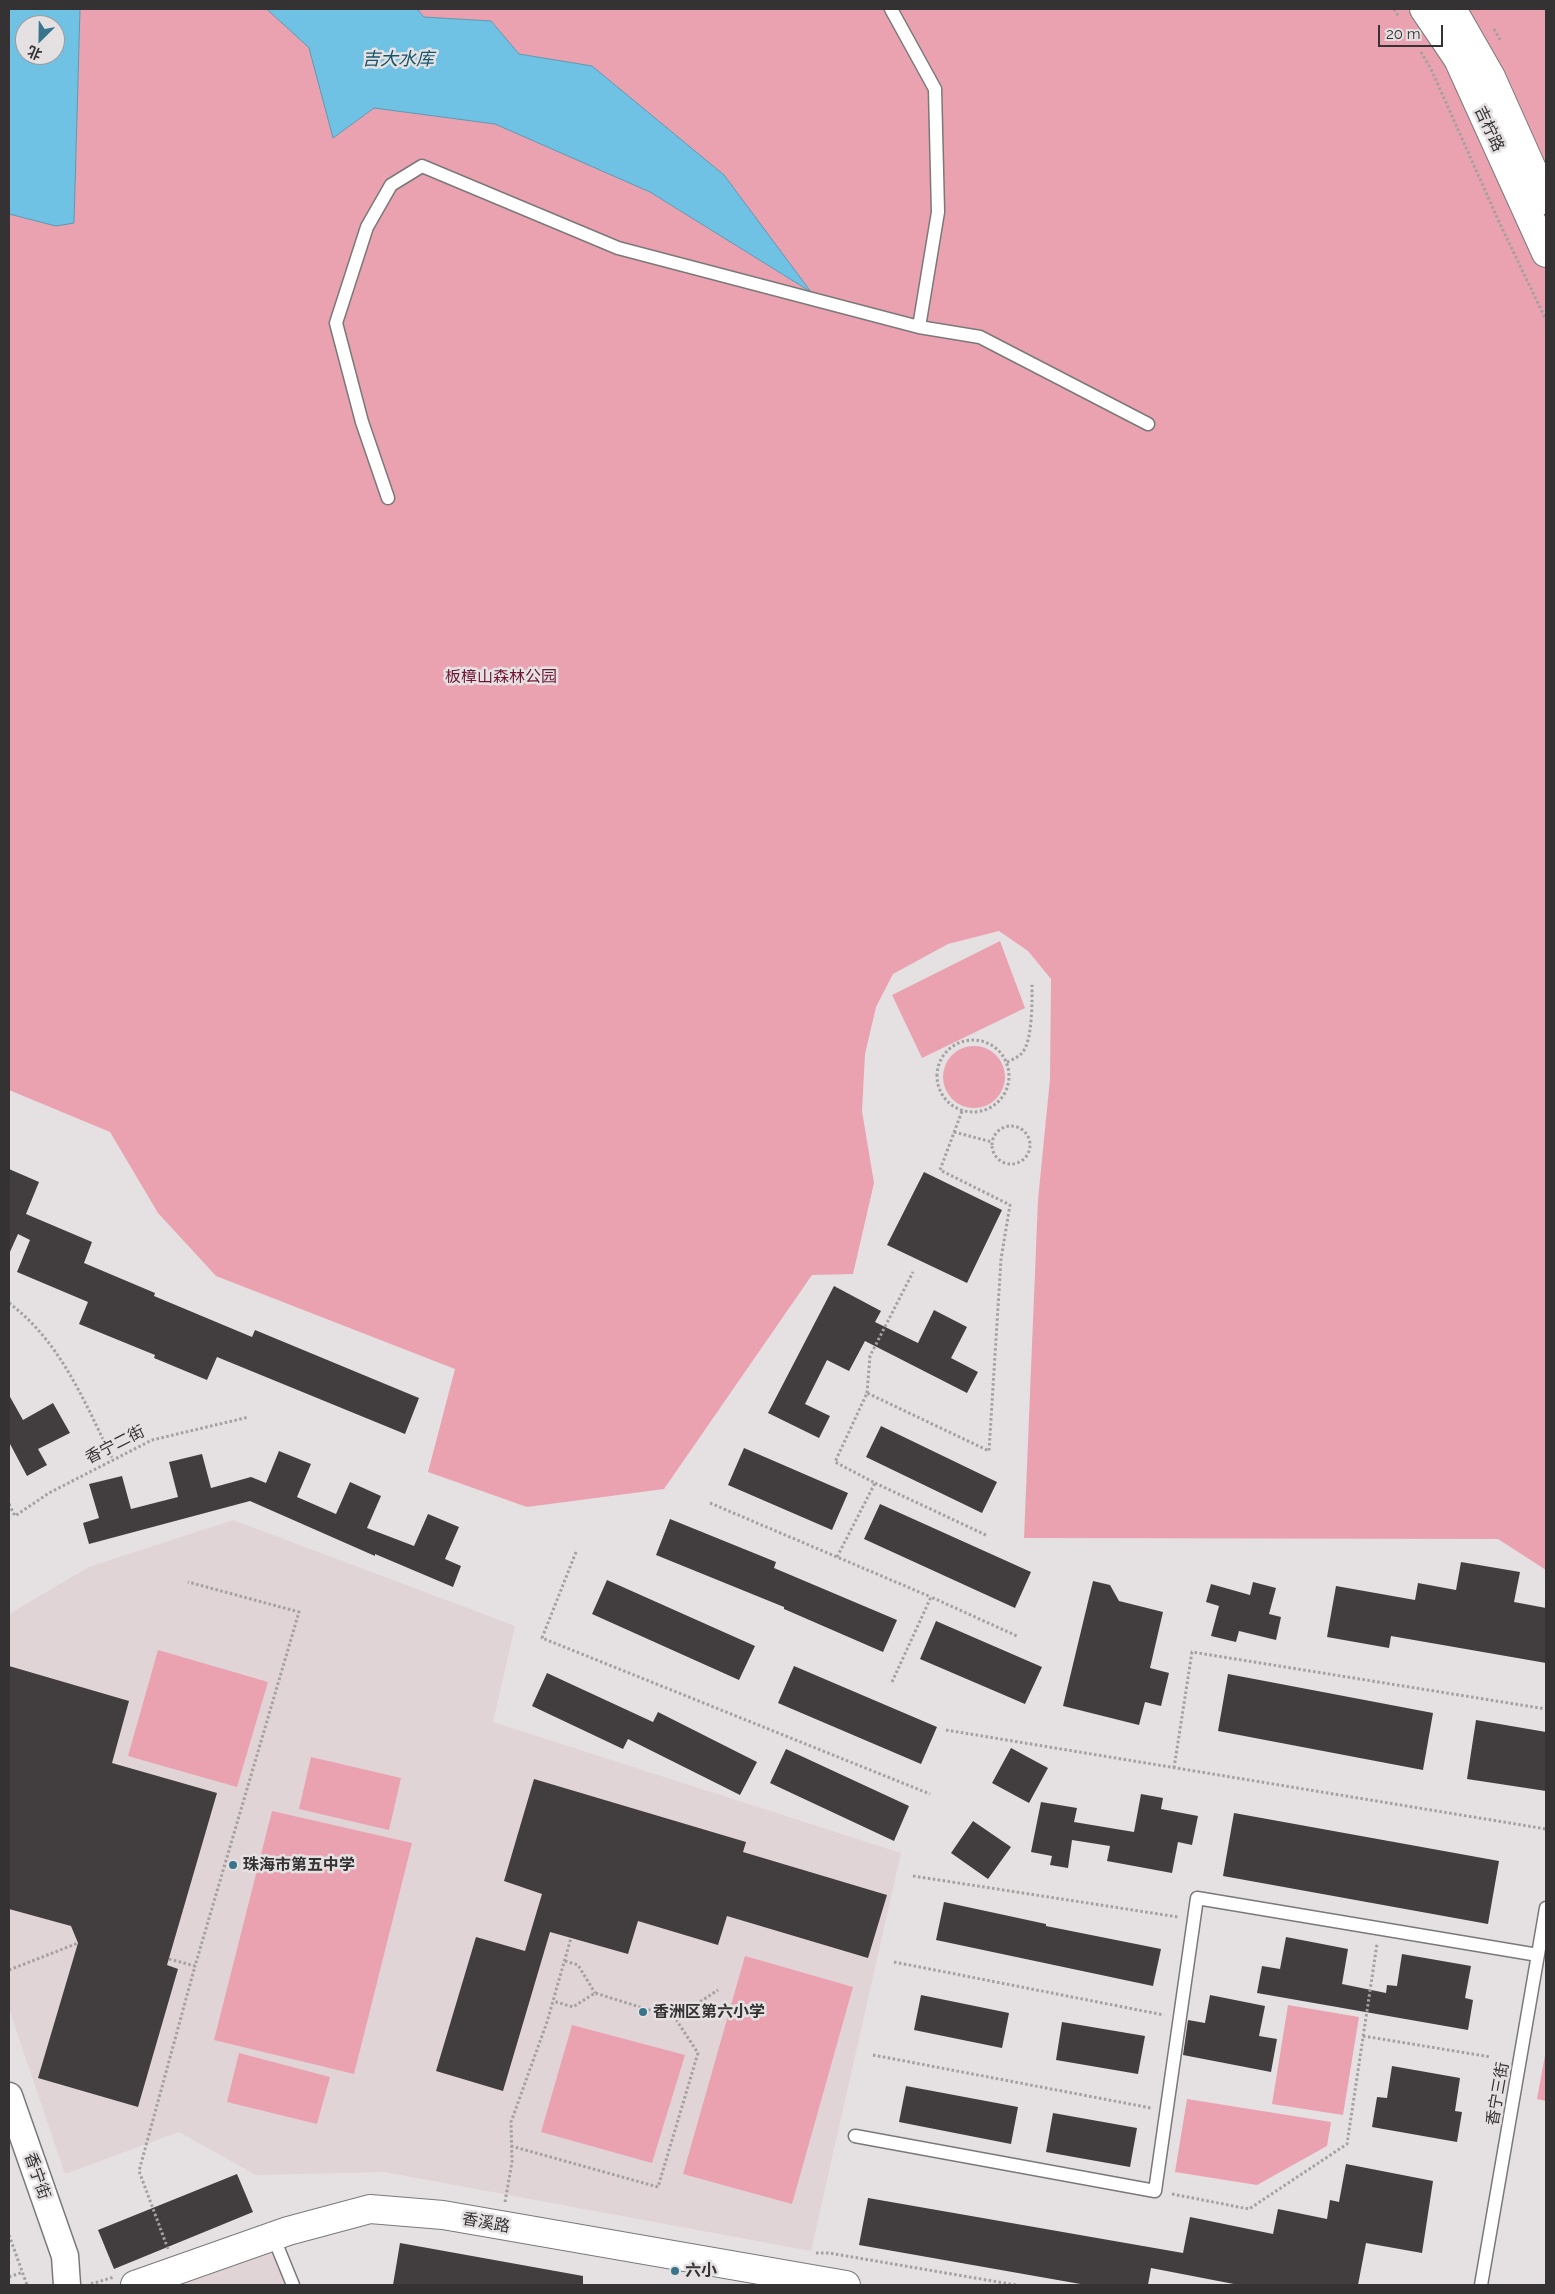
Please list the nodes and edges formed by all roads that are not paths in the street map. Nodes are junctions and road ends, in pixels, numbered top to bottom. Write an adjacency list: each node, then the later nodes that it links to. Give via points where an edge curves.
1 (891, 9): 6 (lane, via 935,89 938,212)
2 (1452, 9): 4 (street, 吉柠路, via 1490,77)
3 (1414, 17): 5 (street, 吉柠路, via 1458,59)
4 (1546, 200)
5 (1546, 253)
6 (919, 327): 7 (lane, via 980,337); 8 (lane, via 618,248 422,166 391,186 366,227 336,323 362,422)
7 (1148, 424)
8 (388, 498)
9 (1546, 1908): 10 (lane, 香宁三街)
10 (1538, 1955): 12 (lane, via 1197,1898 1155,2191); 20 (lane, 香宁三街)
11 (9, 2096): 14 (street, 香宁街)
12 (855, 2136)
13 (273, 2236): 15 (street, 香溪路); 18 (lane); 19 (street, 香溪路, via 370,2209 443,2215)
14 (65, 2256): 16 (street, 香宁街); 17 (street, 香宁街)
15 (127, 2280)
16 (68, 2285)
17 (88, 2285)
18 (293, 2285)
19 (846, 2285)
20 (1481, 2285)

